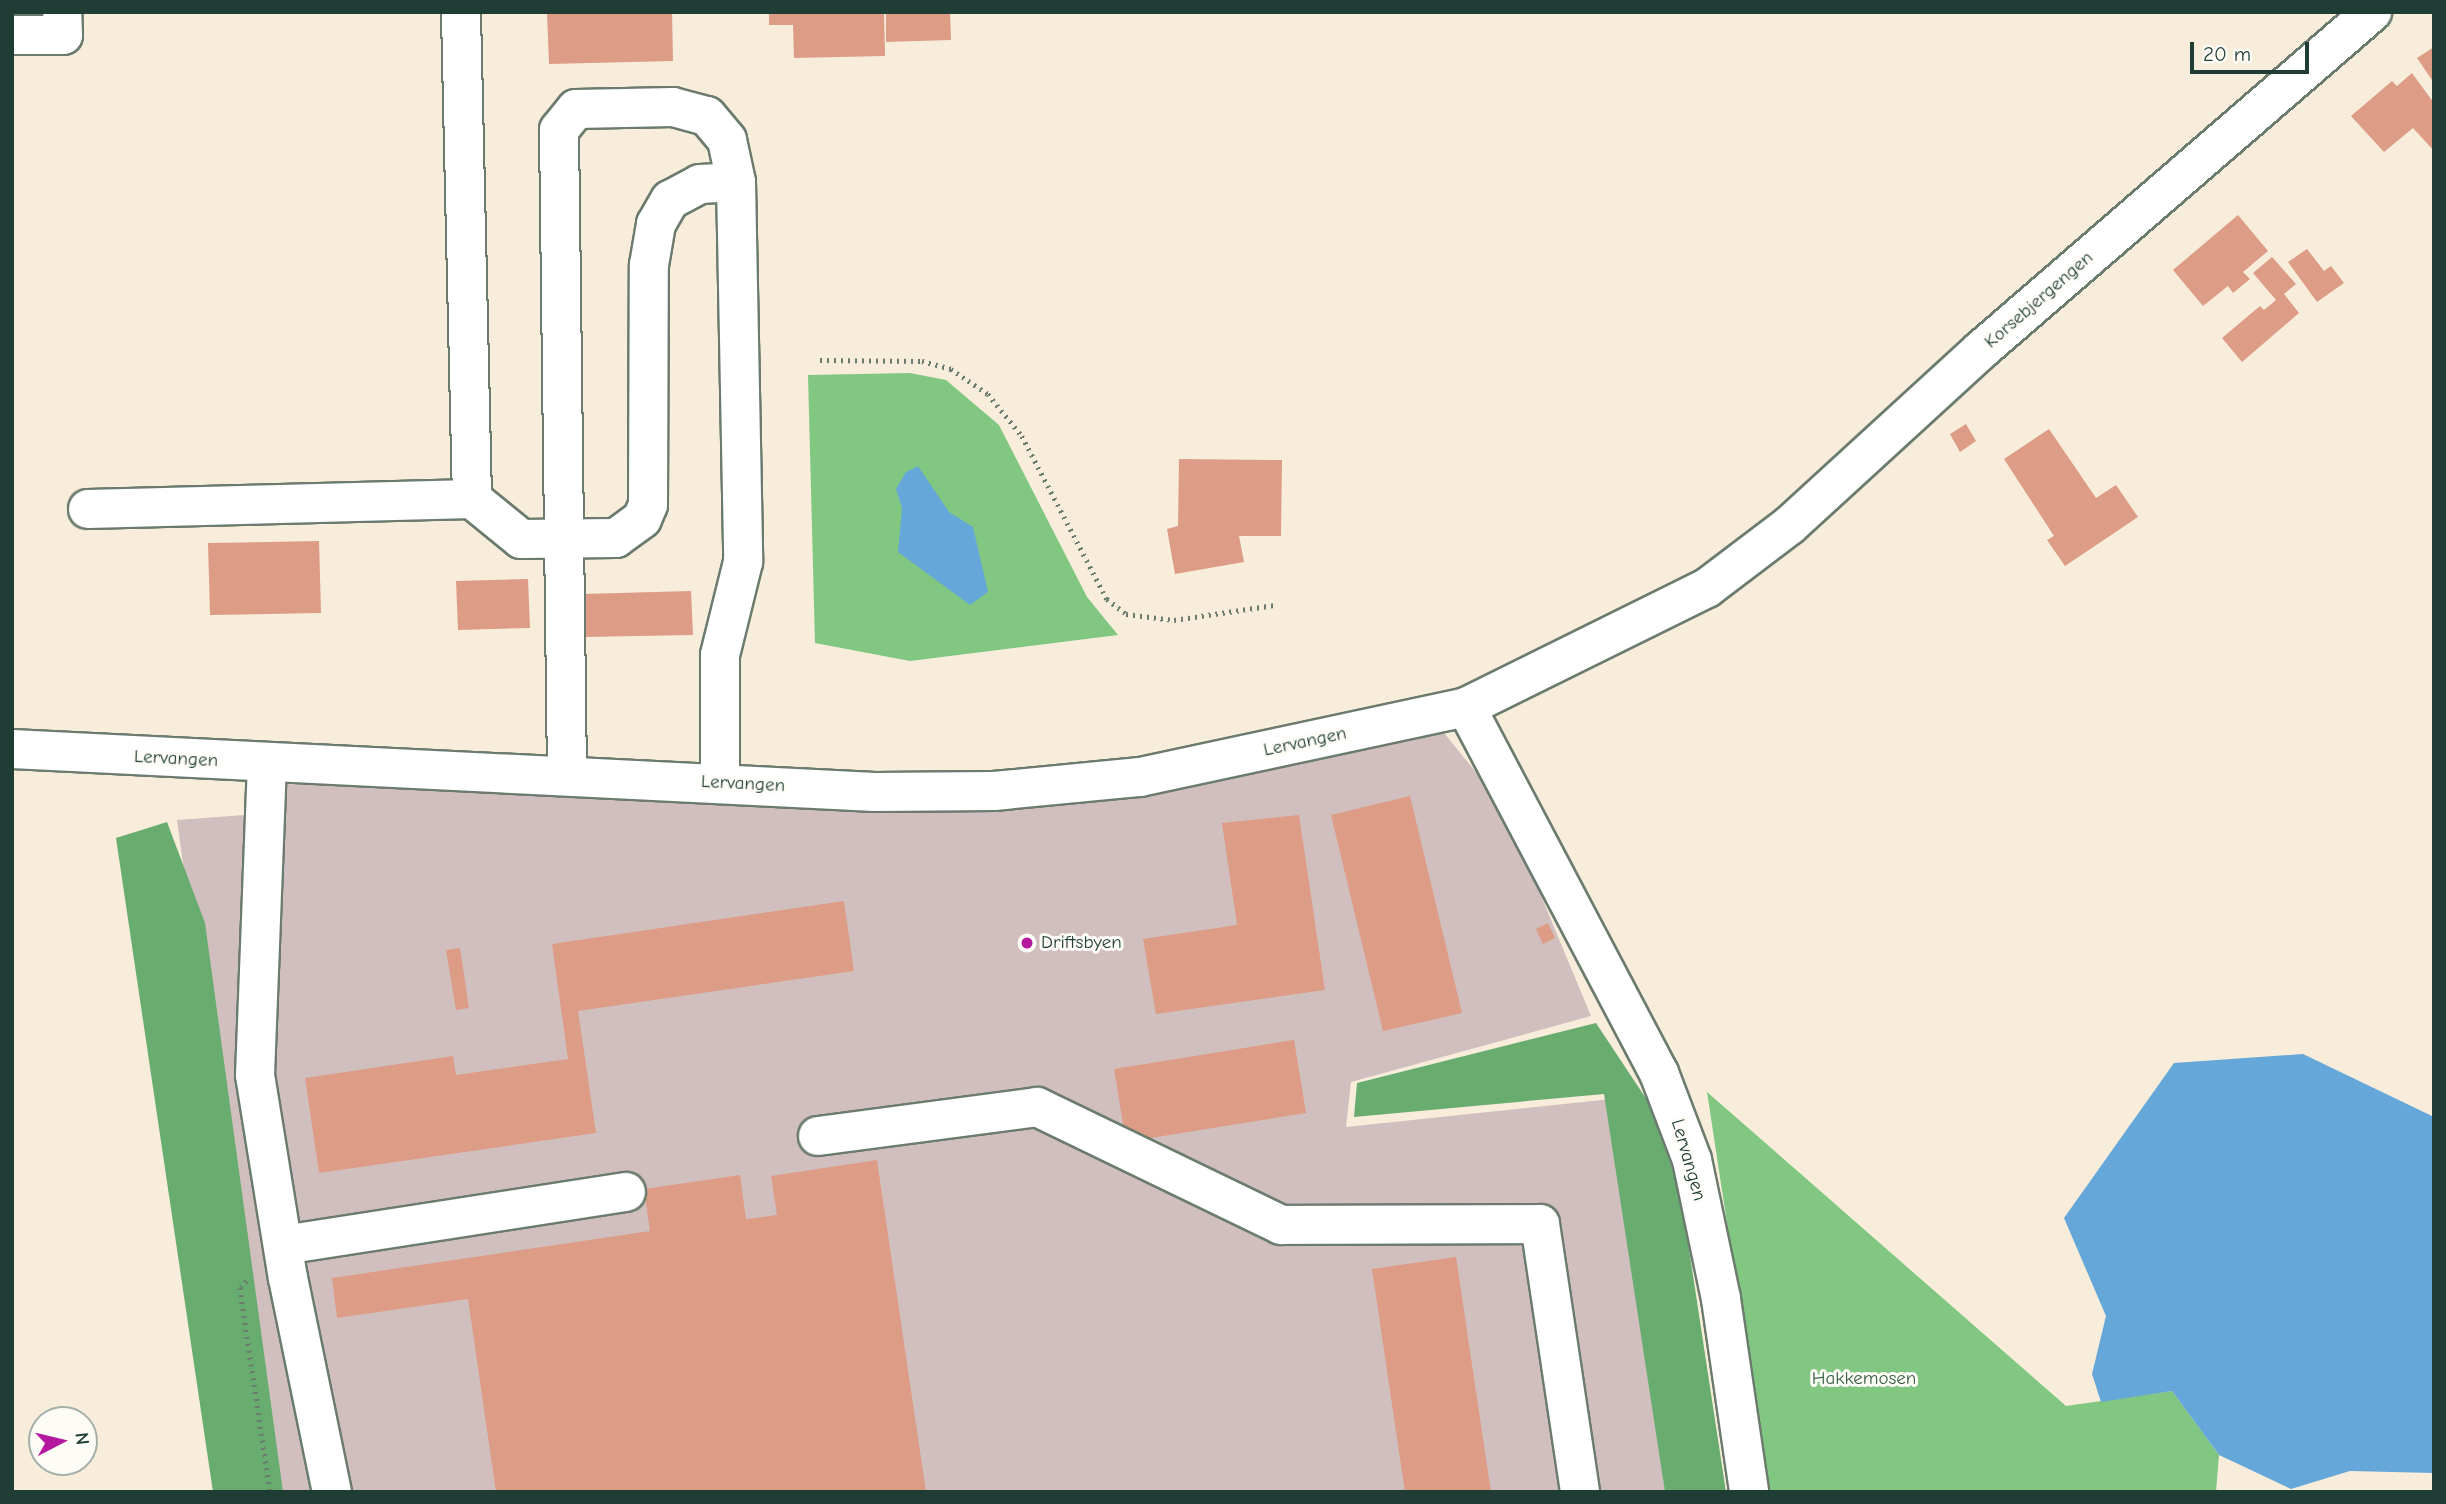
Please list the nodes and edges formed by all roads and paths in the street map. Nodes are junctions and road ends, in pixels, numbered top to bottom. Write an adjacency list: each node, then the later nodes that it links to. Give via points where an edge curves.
1 (62, 12): 4 (street, via 63,34)
2 (461, 12): 7 (street)
3 (2372, 12): 10 (street, Korsebjergengen, via 1981,350 1790,525)
4 (12, 35)
5 (736, 182): 9 (street, via 699,184 670,200 656,224 649,265 648,505 642,519 616,538); 9 (street, via 727,140 707,116 673,107 576,109 559,130); 16 (street, via 743,562 720,655)
6 (820, 360): 11 (path, via 922,361 951,369 988,394 1022,436 1107,599 1126,614 1174,620)
7 (472, 499): 8 (street); 9 (street, via 521,539)
8 (88, 509)
9 (567, 541): 15 (street)
10 (1707, 588): 12 (street, Lervangen)
11 (1274, 605)
12 (1465, 707): 16 (street, Lervangen, via 1126,778 981,792 875,792); 23 (street, Lervangen, via 1659,1073 1692,1160 1721,1299)
13 (12, 749): 14 (street, Lervangen)
14 (267, 763): 15 (street, Lervangen); 19 (street, via 255,1075)
15 (567, 775): 16 (street, Lervangen)
16 (720, 783)
17 (818, 1136): 22 (street, via 1037,1108 1281,1225 1540,1224)
18 (626, 1192): 19 (street)
19 (283, 1245): 20 (path, via 240,1288); 21 (street)
20 (270, 1492)
21 (332, 1492)
22 (1580, 1492)
23 (1749, 1492)

